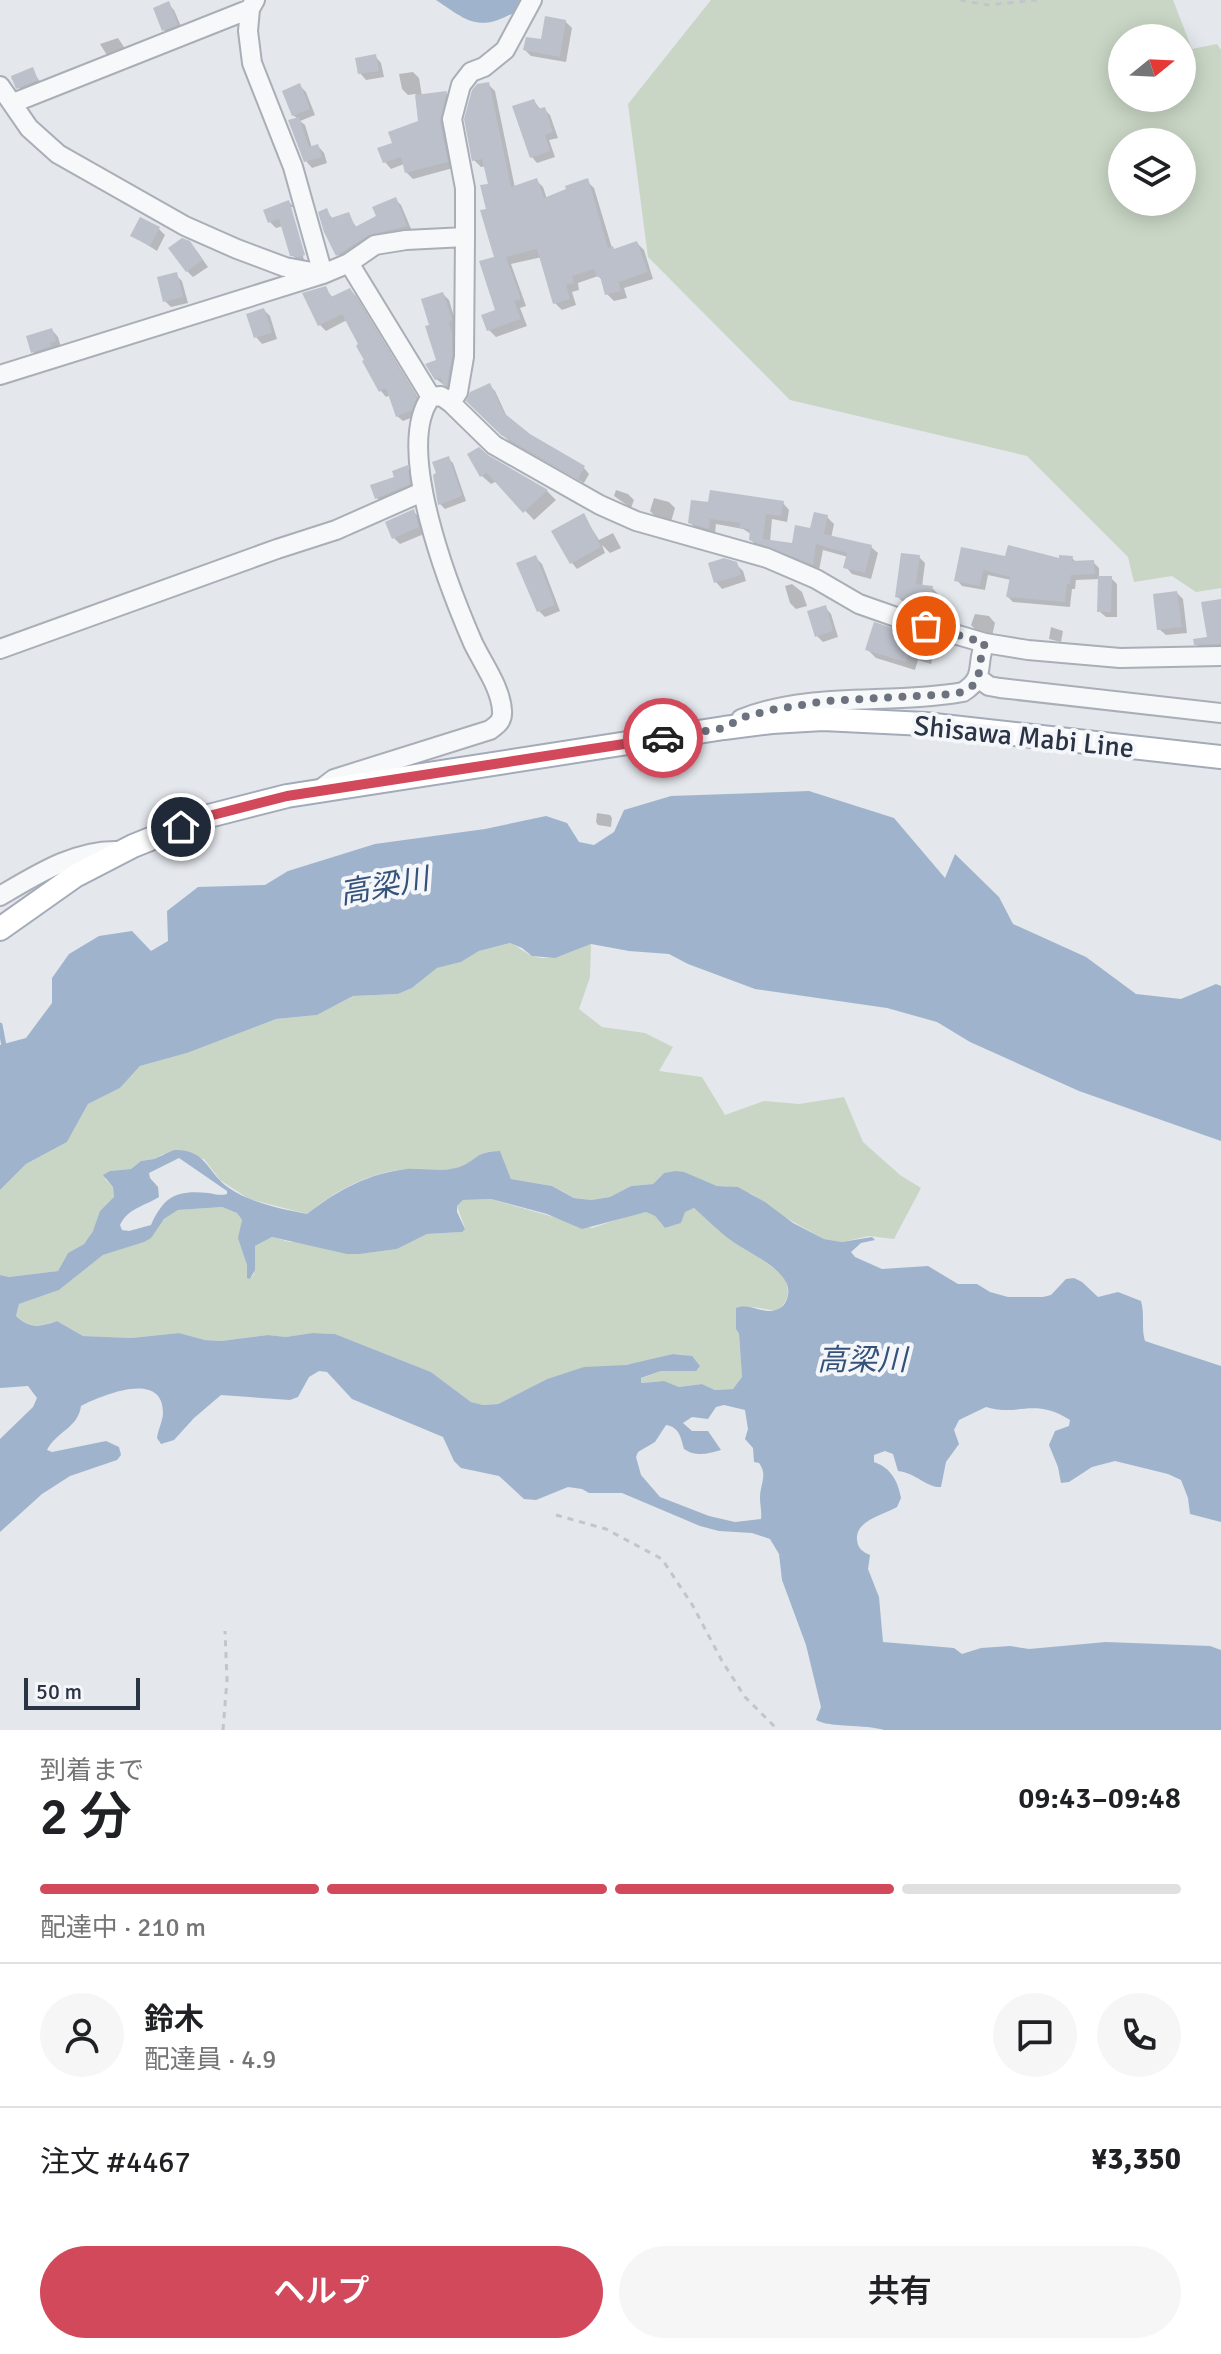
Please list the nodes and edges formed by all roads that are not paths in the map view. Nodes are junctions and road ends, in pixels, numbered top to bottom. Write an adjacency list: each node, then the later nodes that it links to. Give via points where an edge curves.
1 (532, 0): 5 (street, via 505,50 461,85 452,119 465,188)
2 (253, 5): 4 (street); 7 (street, via 248,31 252,63 293,167)
3 (0, 86): 4 (street)
4 (10, 110): 7 (street, via 58,154 134,199 237,249)
5 (465, 237): 6 (street, via 375,245); 10 (street, via 464,357)
6 (349, 263): 7 (street); 9 (street)
7 (323, 274): 8 (street)
8 (0, 375)
9 (431, 397): 10 (street); 11 (street, via 417,426)
10 (451, 403): 12 (street, via 494,445 600,505 636,521 767,558 859,604)
11 (422, 492): 13 (street, via 336,530); 19 (street, via 451,593 498,694 500,723 334,779)
12 (985, 643): 14 (street, via 1120,658); 15 (street)
13 (0, 649)
14 (1221, 656)
15 (978, 678): 16 (street, via 1000,688); 17 (street, via 963,692 826,701 744,717)
16 (1221, 713)
17 (724, 728): 18 (main road, Shisawa Mabi Line, via 823,719 925,724); 19 (main road, Shisawa Mabi Line)
18 (1221, 757)
19 (320, 790): 20 (main road, Shisawa Mabi Line, via 205,817)
20 (123, 852): 21 (street, via 102,851 59,864); 22 (main road, Shisawa Mabi Line, via 75,876)
21 (0, 896)
22 (0, 929)

